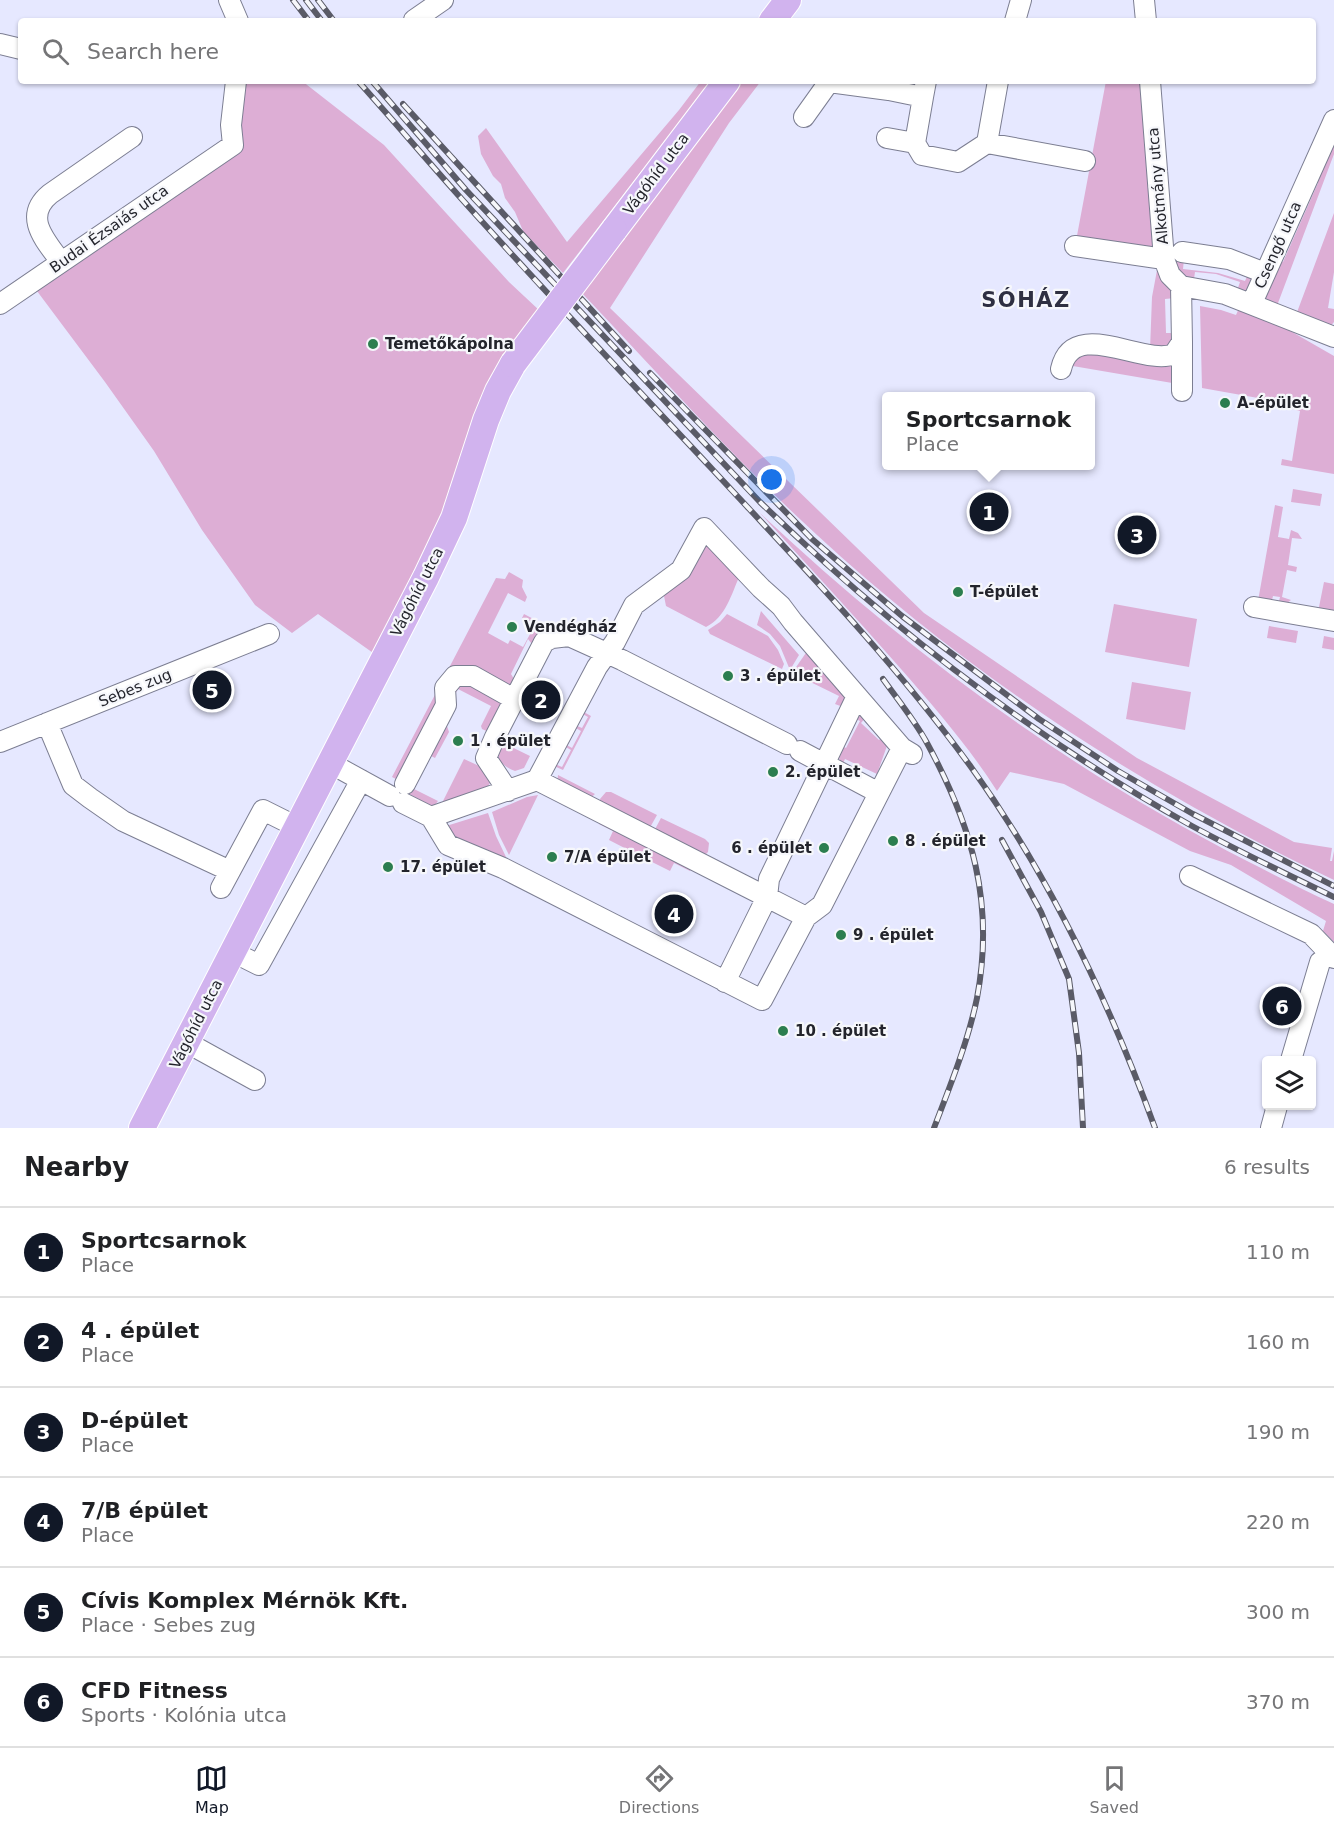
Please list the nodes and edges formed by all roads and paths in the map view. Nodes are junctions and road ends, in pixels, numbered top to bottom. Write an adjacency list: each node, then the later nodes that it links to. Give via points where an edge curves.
1 (229, 0): 6 (street)
2 (443, 0): 7 (street)
3 (788, 0): 8 (main road)
4 (1021, 0): 9 (street)
5 (1144, 0): 10 (street)
6 (237, 18)
7 (417, 18)
8 (774, 18)
9 (1016, 18)
10 (1146, 18)
11 (0, 44): 12 (street)
12 (18, 48)
13 (236, 84): 30 (street, Budai Ézsaiás utca, via 233,145)
14 (725, 84): 47 (main road, Vágóhíd utca, bridge, via 513,364 486,420 454,518)
15 (828, 84): 21 (street)
16 (860, 84): 19 (street)
17 (997, 84): 26 (street)
18 (1150, 84): 29 (street, Alkotmány utca)
19 (890, 86): 20 (street)
20 (925, 89): 25 (street)
21 (804, 117)
22 (1334, 120): 31 (street, Csengő utca)
23 (132, 137): 30 (street, via 40,205 38,228)
24 (887, 138): 25 (street)
25 (915, 142): 26 (street, via 922,154 958,162)
26 (987, 143): 27 (street)
27 (1084, 161)
28 (1076, 246): 29 (street)
29 (1173, 256): 31 (street, via 1229,260); 32 (street, Alkotmány utca, via 1170,275)
30 (61, 262): 34 (street, Budai Ézsaiás utca)
31 (1265, 273): 33 (street, Csengő utca)
32 (1181, 286): 33 (street, Csengő utca); 36 (street)
33 (1252, 303): 35 (street)
34 (0, 304)
35 (1334, 337)
36 (1182, 342): 37 (street, via 1174,354 1165,356 1086,345 1065,357); 38 (street)
37 (1061, 369)
38 (1182, 391)
39 (1254, 607): 40 (street)
40 (1334, 621)
41 (269, 634): 45 (street, Sebes zug)
42 (606, 653): 43 (street, via 634,605 681,570 704,528 781,606); 44 (street, via 569,636 552,638 544,642); 48 (street); 50 (street)
43 (857, 696): 48 (street); 52 (street, via 907,751)
44 (514, 699): 51 (street, via 486,758); 53 (street, via 473,676 455,676 445,687 446,705)
45 (48, 723): 46 (street, Sebes zug); 55 (street, via 73,785 123,821 226,880 263,810)
46 (0, 742)
47 (330, 763): 49 (street); 55 (main road, Vágóhíd utca)
48 (825, 763): 52 (street); 57 (street, via 770,879)
49 (361, 780): 53 (street); 59 (street, via 259,965)
50 (537, 780): 51 (street); 57 (street)
51 (508, 791): 54 (street)
52 (879, 793): 58 (street, via 822,905)
53 (399, 794): 54 (street)
54 (431, 818): 61 (street, via 448,845 503,868)
55 (297, 828): 59 (main road, Vágóhíd utca)
56 (1190, 876): 60 (street, via 1311,934)
57 (768, 897): 58 (street); 61 (street)
58 (806, 917): 61 (street, via 762,1000)
59 (233, 952): 62 (main road, Vágóhíd utca)
60 (1325, 961): 63 (street)
61 (725, 982)
62 (186, 1042): 64 (street); 66 (main road, Vágóhíd utca)
63 (1292, 1056)
64 (255, 1080)
65 (1276, 1110): 67 (street)
66 (142, 1128)
67 (1271, 1128)

